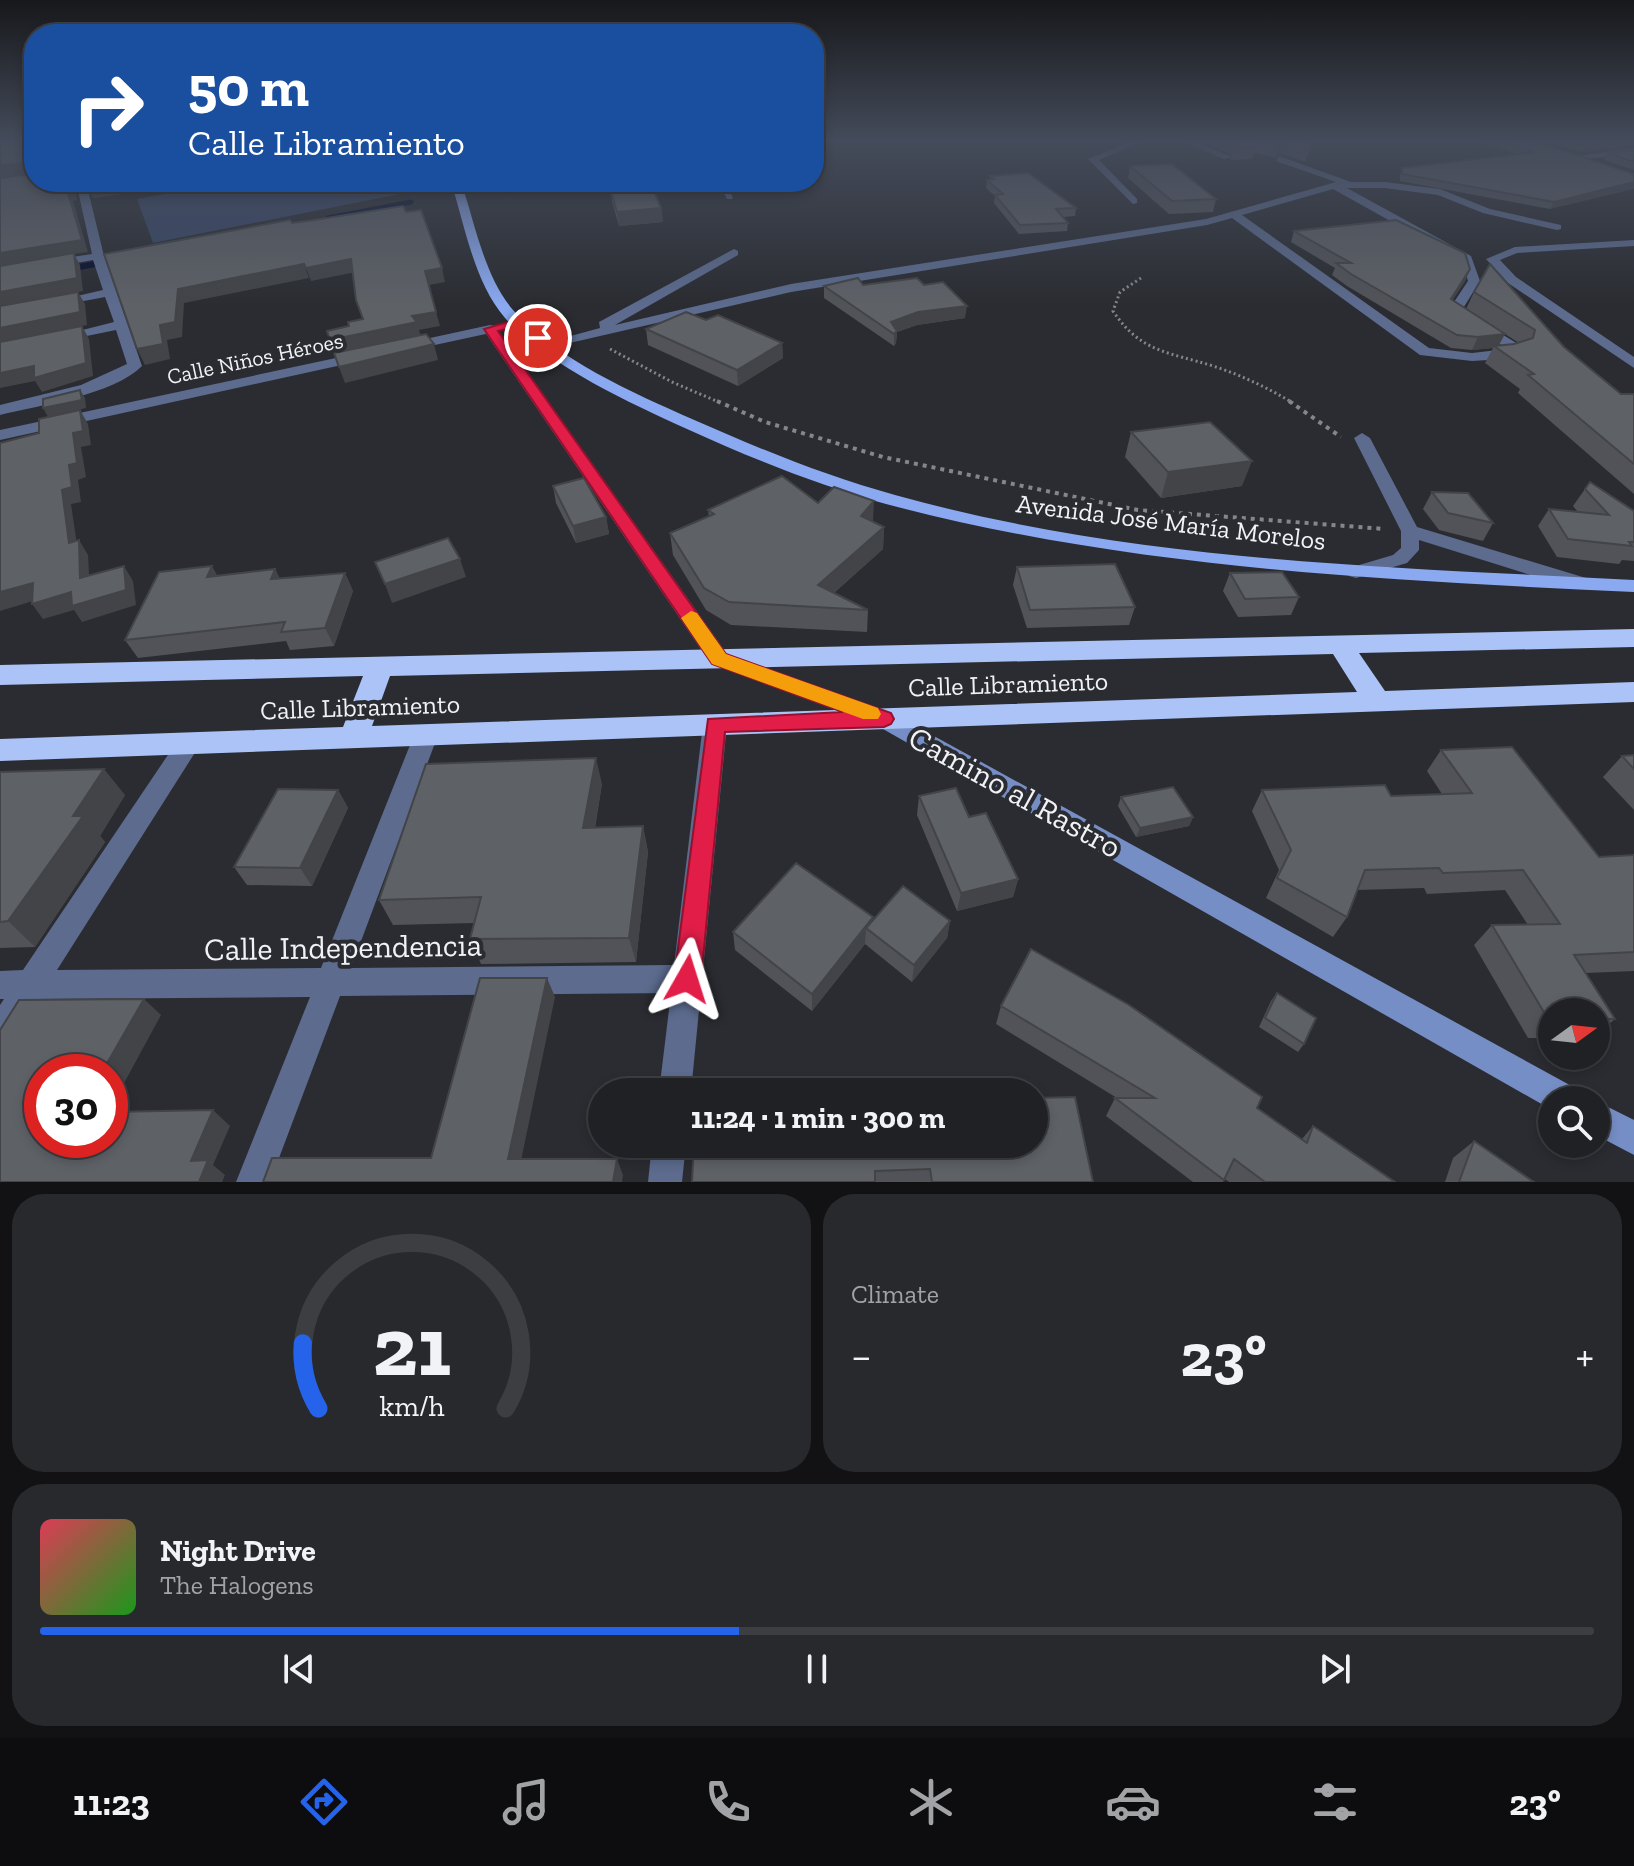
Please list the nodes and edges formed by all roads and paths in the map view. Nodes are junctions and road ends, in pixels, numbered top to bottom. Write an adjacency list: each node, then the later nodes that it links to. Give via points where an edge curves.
1 (84, 196): 12 (street)
2 (461, 196): 17 (main road, Avenida José María Morelos, via 488,276)
3 (1128, 196): 7 (street)
4 (1295, 196): 8 (street)
5 (1354, 196): 8 (street, via 1467,259 1474,281 1455,311 1518,350 1472,357 1425,352)
6 (1450, 196): 9 (street, via 1487,211)
7 (1133, 201)
8 (1233, 214): 20 (street, via 791,288)
9 (1557, 227)
10 (1634, 243): 23 (street, via 1515,250 1492,259 1512,280)
11 (734, 253): 20 (street)
12 (99, 262): 13 (street); 15 (street)
13 (0, 272)
14 (1141, 278): 26 (path, via 1120,292 1113,311 1138,344 1228,371 1319,418)
15 (112, 292): 16 (street); 18 (street)
16 (42, 305)
17 (519, 323): 19 (street, Calle Niños Héroes); 22 (main road, Avenida José María Morelos)
18 (121, 325): 21 (street); 24 (street, via 135,366 83,389)
19 (490, 329): 25 (street, Calle Niños Héroes); 34 (street)
20 (585, 336): 22 (street); 28 (path, via 672,382 765,422 883,457 1138,510)
21 (45, 341)
22 (548, 344): 29 (main road, Avenida José María Morelos, via 626,394 700,432 911,505 1093,544)
23 (1634, 364)
24 (0, 410)
25 (0, 435)
26 (1343, 438)
27 (1362, 438): 28 (street)
28 (1410, 531): 29 (street, via 1410,550 1400,559); 30 (street)
29 (1356, 572): 30 (main road, Avenida José María Morelos)
30 (1579, 583): 31 (main road, Avenida José María Morelos)
31 (1634, 586)
32 (1634, 638): 33 (highway, Calle Libramiento)
33 (1340, 644): 34 (highway, Calle Libramiento); 38 (highway)
34 (719, 659): 35 (highway, Calle Libramiento); 39 (street, Camino al Rastro)
35 (380, 667): 36 (highway, Calle Libramiento); 42 (highway)
36 (0, 675)
37 (1634, 692): 38 (highway, Calle Libramiento)
38 (1377, 701): 39 (highway, Calle Libramiento)
39 (884, 719): 40 (highway, Calle Libramiento); 51 (street, Camino al Rastro)
40 (715, 724): 41 (highway, Calle Libramiento); 45 (street)
41 (426, 735): 42 (highway, Calle Libramiento); 48 (street)
42 (353, 738): 43 (highway, Calle Libramiento)
43 (188, 744): 44 (highway, Calle Libramiento); 47 (street)
44 (0, 750)
45 (687, 979): 48 (street, Calle Independencia); 50 (street)
46 (0, 985): 47 (street, Calle Independencia)
47 (31, 985): 48 (street, Calle Independencia); 49 (street)
48 (330, 985): 55 (street)
49 (0, 1032)
50 (676, 1078)
51 (1541, 1086)
52 (1610, 1125): 53 (street)
53 (1634, 1138)
54 (668, 1158): 56 (street)
55 (253, 1182)
56 (665, 1182)

